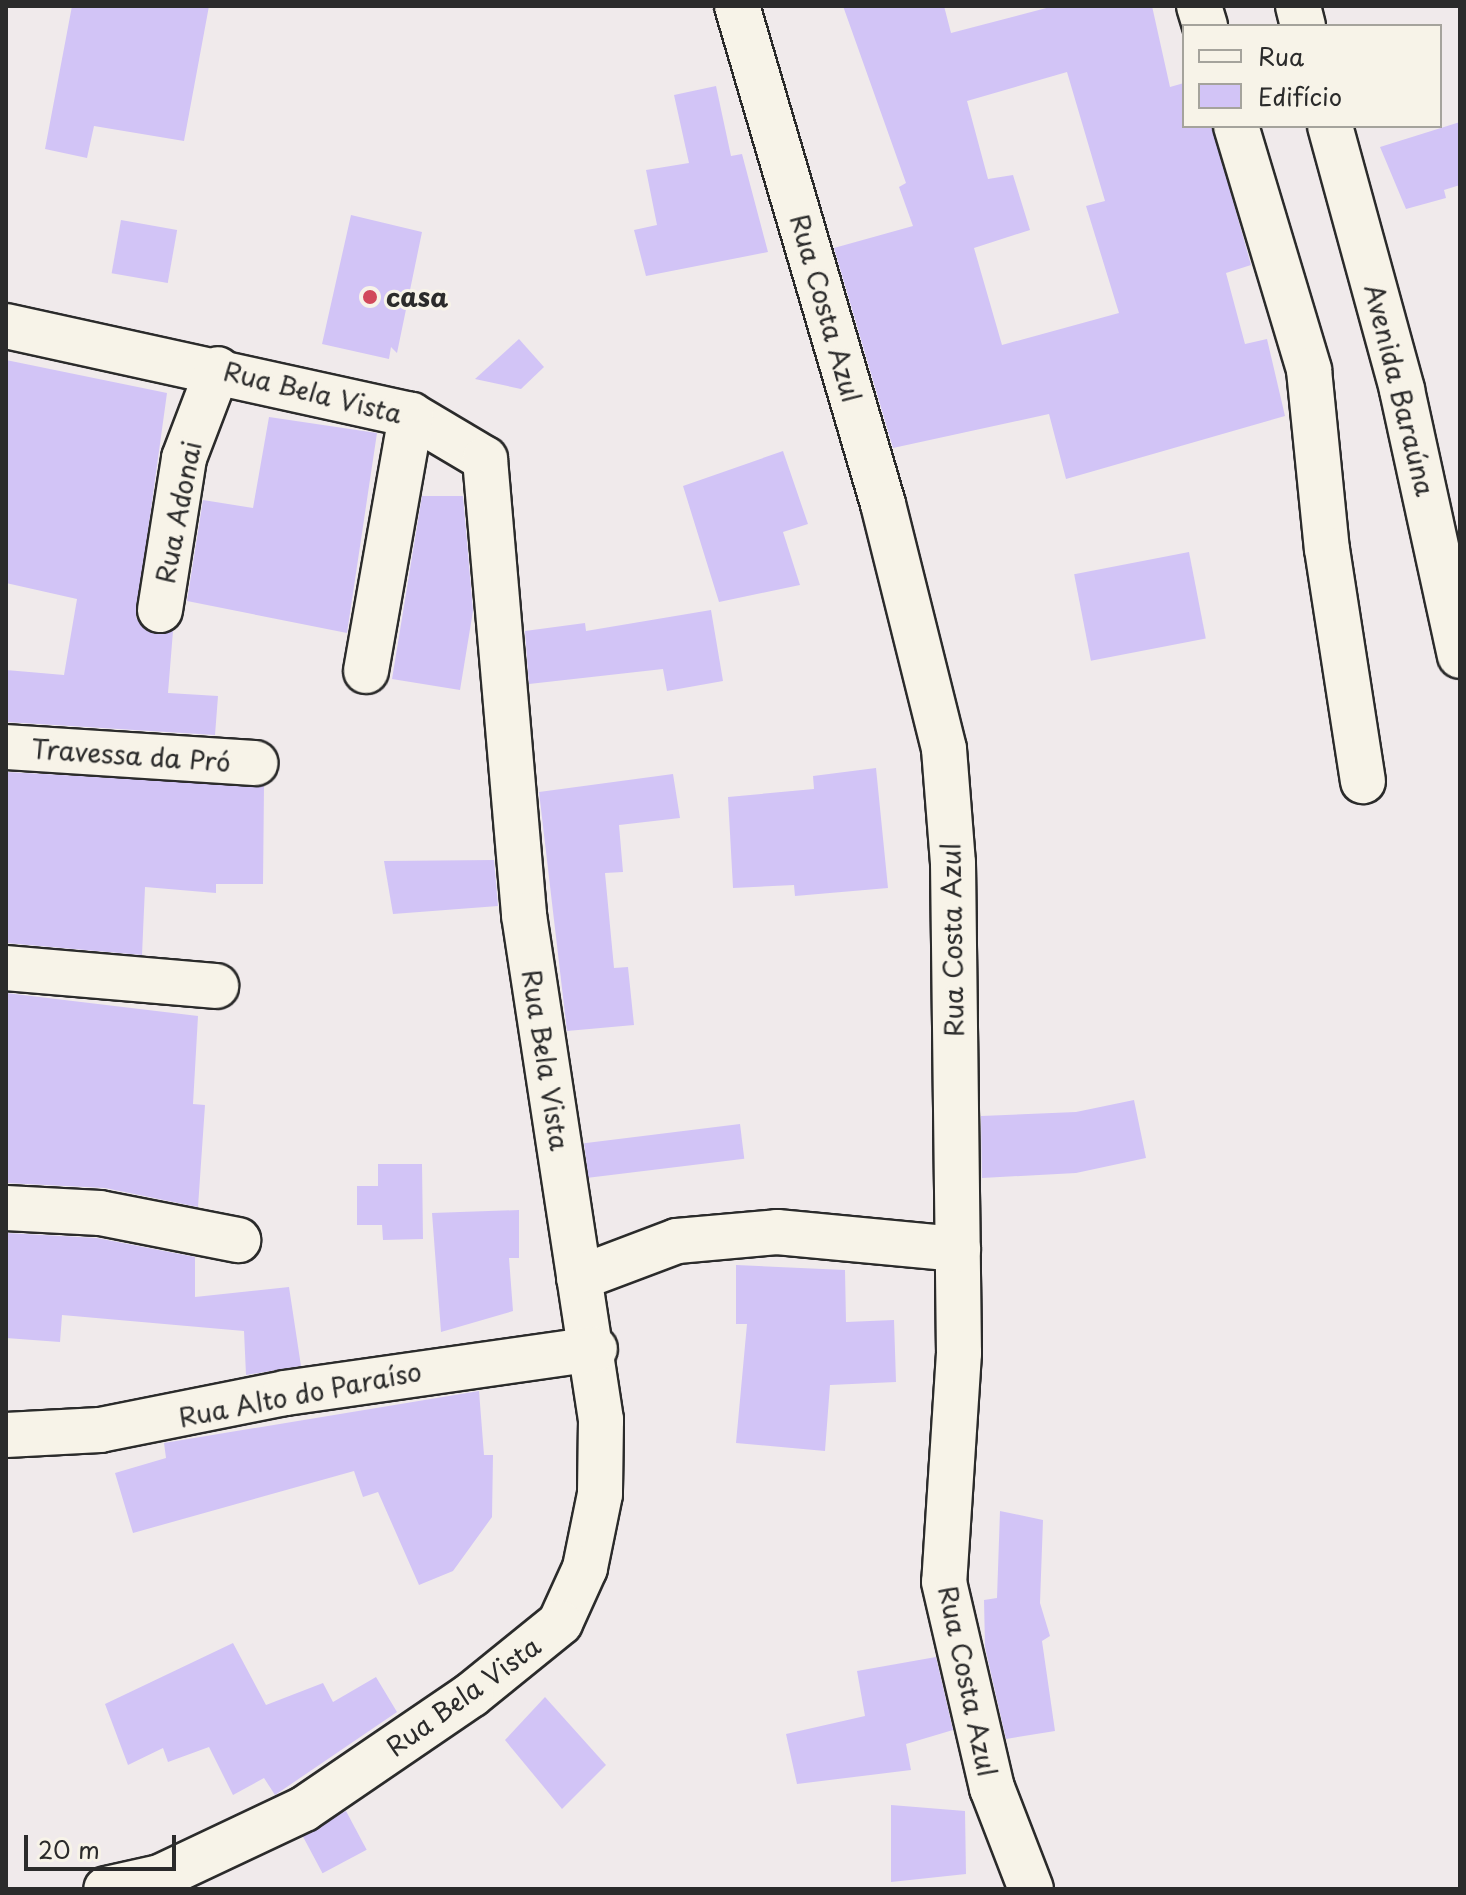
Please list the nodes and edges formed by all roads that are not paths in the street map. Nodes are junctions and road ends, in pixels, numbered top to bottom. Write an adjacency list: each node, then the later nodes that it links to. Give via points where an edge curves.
1 (737, 6): 17 (street, Rua Costa Azul, via 883,504 944,749)
2 (1237, 128): 12 (street, via 1309,370 1327,549)
3 (1331, 128): 8 (street, Avenida Baraúna, via 1402,390)
4 (6, 326): 5 (street, Rua Bela Vista)
5 (218, 369): 6 (street, Rua Bela Vista); 7 (street, Rua Adonai, via 184,458)
6 (411, 415): 9 (street); 18 (street, Rua Bela Vista, via 485,459 524,915)
7 (160, 610)
8 (1460, 656)
9 (366, 671)
10 (6, 747): 11 (street, Travessa da Pró)
11 (255, 763)
12 (1363, 781)
13 (6, 968): 14 (street)
14 (216, 986)
15 (6, 1208): 16 (street, via 100,1213)
16 (238, 1240)
17 (958, 1249): 18 (street, via 777,1232 677,1241); 22 (street, Rua Costa Azul, via 956,1425 944,1582 992,1788)
18 (579, 1278): 19 (street, Rua Bela Vista)
19 (595, 1349): 20 (street, Rua Alto do Paraíso, via 285,1393 100,1430); 21 (street, Rua Bela Vista, via 600,1494 585,1568 560,1623 493,1679 304,1809 160,1877)
20 (6, 1435)
21 (106, 1889)
22 (1031, 1889)

